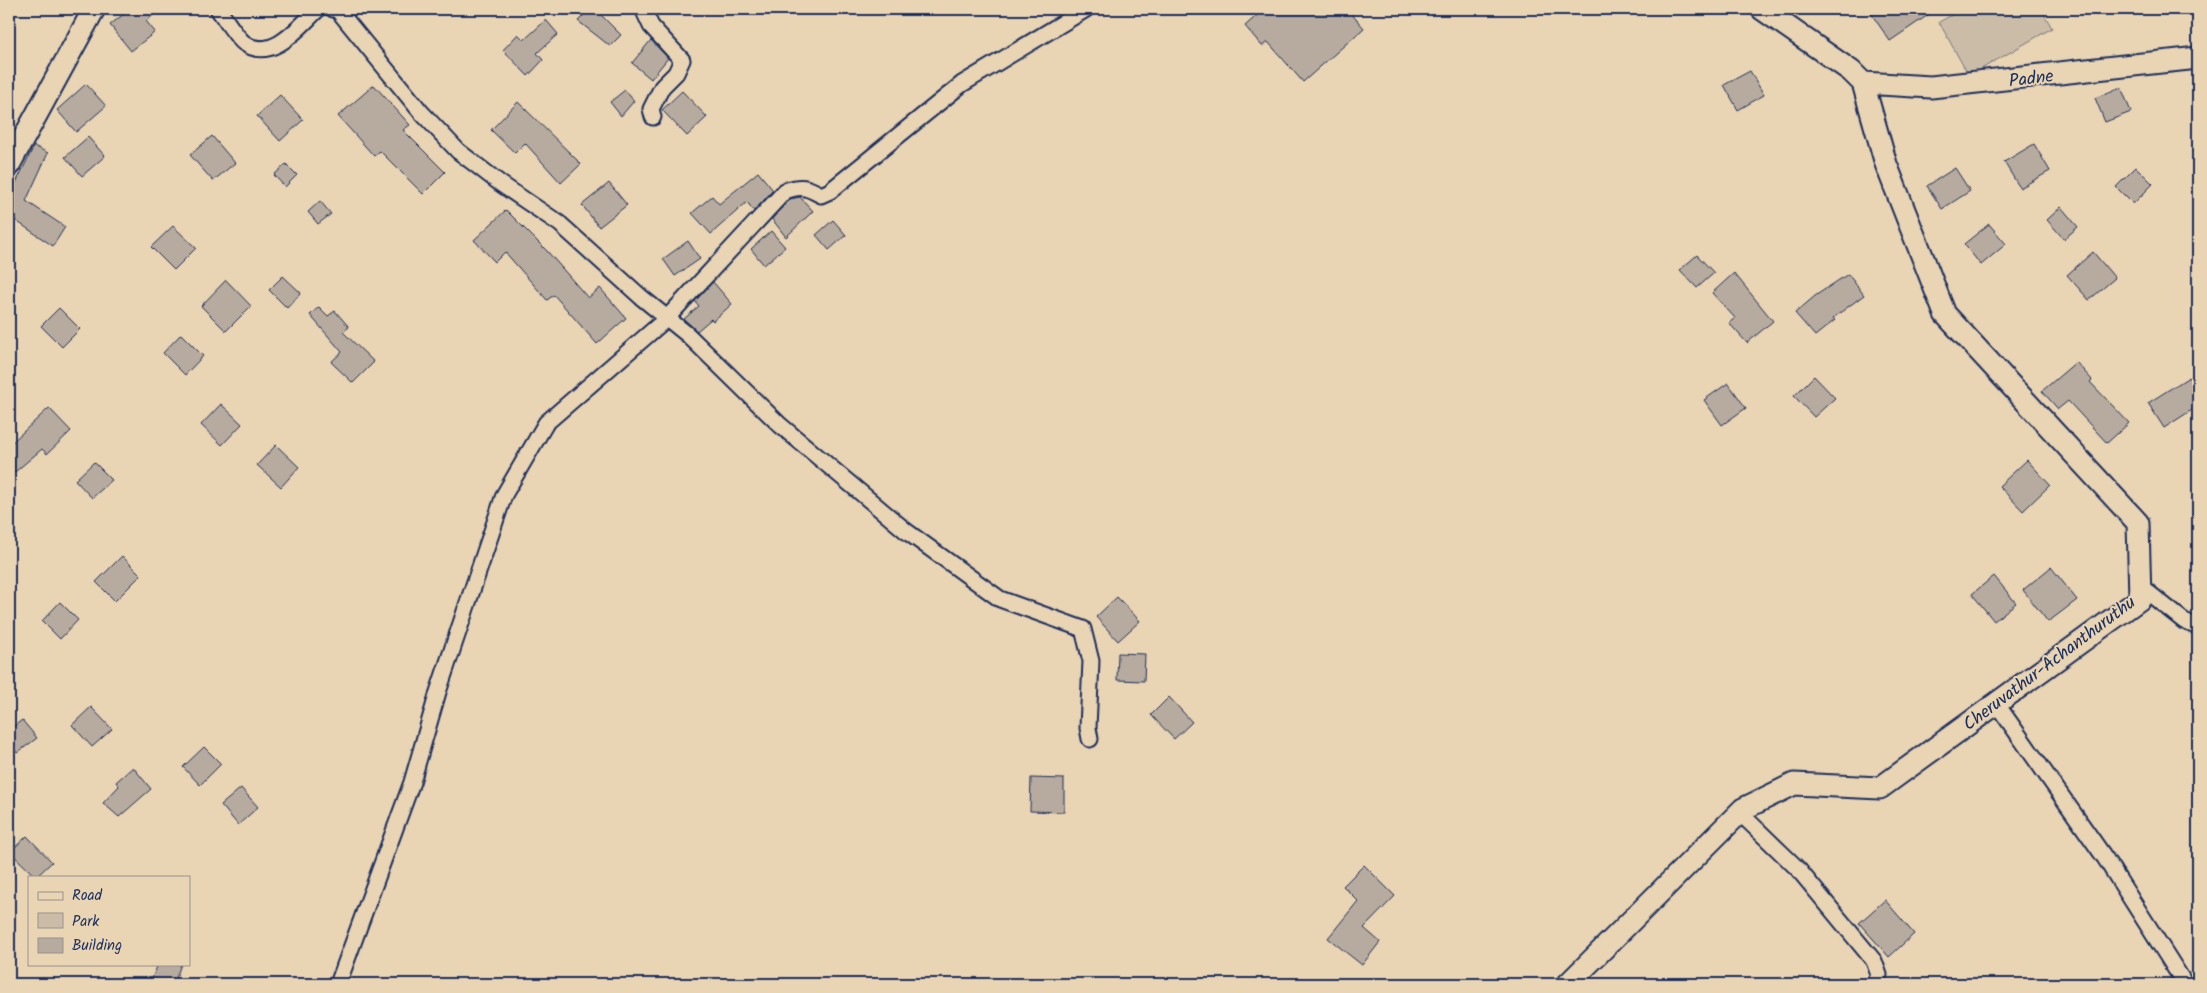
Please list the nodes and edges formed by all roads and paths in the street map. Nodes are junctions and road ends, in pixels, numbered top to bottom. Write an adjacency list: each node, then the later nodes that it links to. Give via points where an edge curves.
1 (94, 9): 11 (main road)
2 (218, 9): 3 (street, via 244,43 260,48 277,46)
3 (318, 9)
4 (333, 9): 12 (street, via 337,9 421,112 458,151 560,224)
5 (643, 9): 10 (street, via 651,26 682,60 651,108)
6 (1086, 9): 12 (street, via 962,84 830,191 821,195 806,186 785,190)
7 (1762, 9): 9 (main road, via 1851,70)
8 (2198, 58): 9 (main road, Padne, via 1932,87)
9 (1863, 83): 13 (main road, Cheruvathur-Achanthuruthu, via 1886,164 1945,314 2138,523)
10 (653, 118)
11 (9, 165)
12 (666, 319): 16 (street, via 688,335 780,425 906,531 1000,598 1083,629 1091,661); 18 (street, via 546,424 504,495 438,692 412,782)
13 (2140, 586): 14 (street, via 2184,621); 15 (main road, Cheruvathur-Achanthuruthu, via 2140,599)
14 (2198, 627)
15 (1996, 703): 17 (main road, Cheruvathur-Achanthuruthu, via 1880,788 1794,784); 21 (street, via 2105,858)
16 (1090, 739)
17 (1739, 812): 19 (main road, Cheruvathur-Achanthuruthu); 20 (street, via 1798,869 1848,927 1874,961 1879,975)
18 (338, 984)
19 (1568, 984)
20 (1875, 984)
21 (2185, 984)

